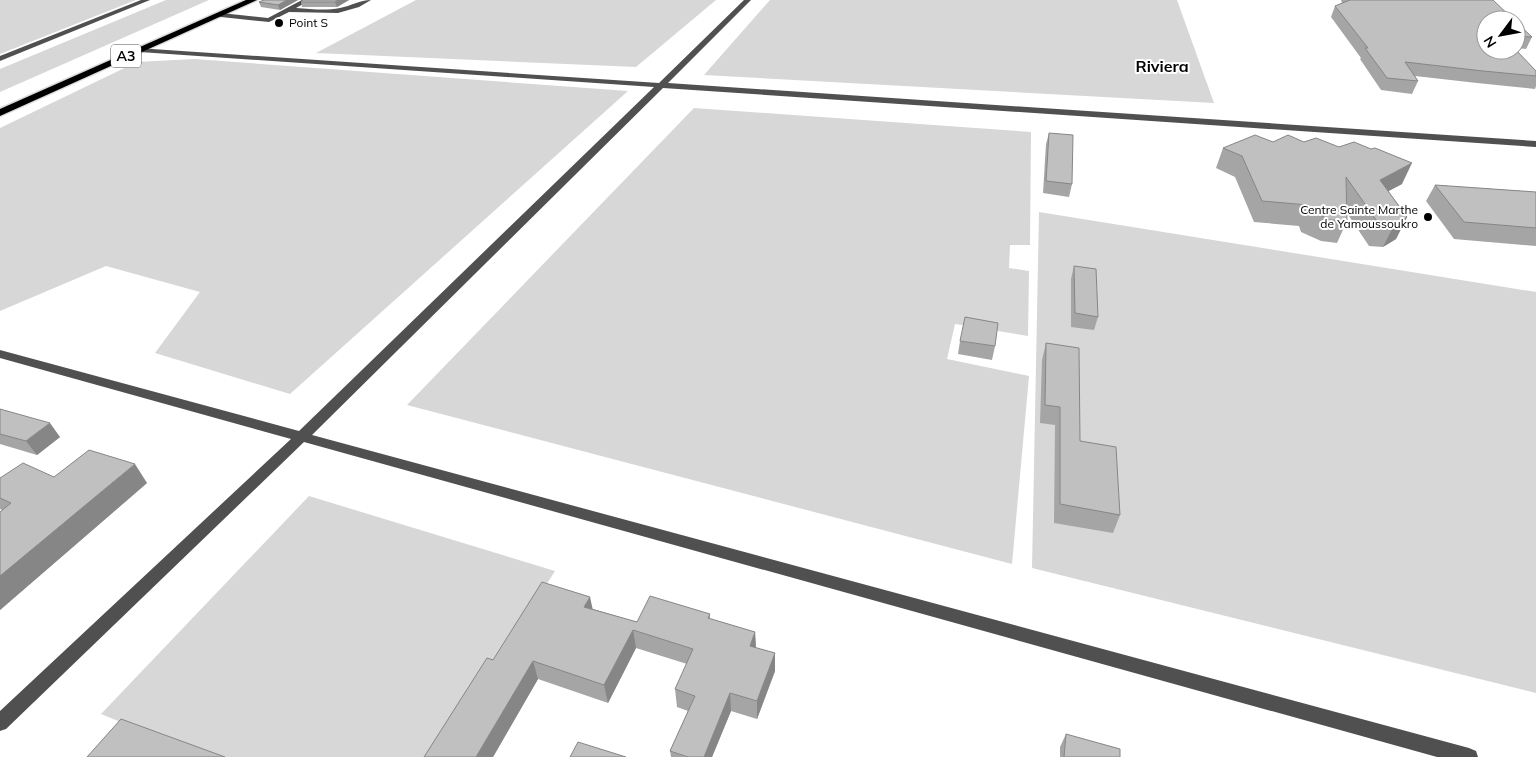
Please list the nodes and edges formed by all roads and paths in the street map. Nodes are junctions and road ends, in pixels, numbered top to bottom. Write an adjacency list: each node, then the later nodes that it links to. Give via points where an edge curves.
1 (147, 0): 9 (street)
2 (253, 0): 7 (highway, A3)
3 (307, 0): 6 (street)
4 (368, 0): 6 (street, via 341,12)
5 (748, 0): 10 (street)
6 (289, 10): 7 (street, via 269,20)
7 (221, 15): 8 (highway, A3)
8 (140, 50): 10 (street); 11 (highway, A3)
9 (0, 59)
10 (660, 85): 12 (street); 14 (street)
11 (0, 113)
12 (1536, 144)
13 (0, 354): 14 (street)
14 (301, 437): 15 (street); 16 (street)
15 (0, 723)
16 (1469, 757)

